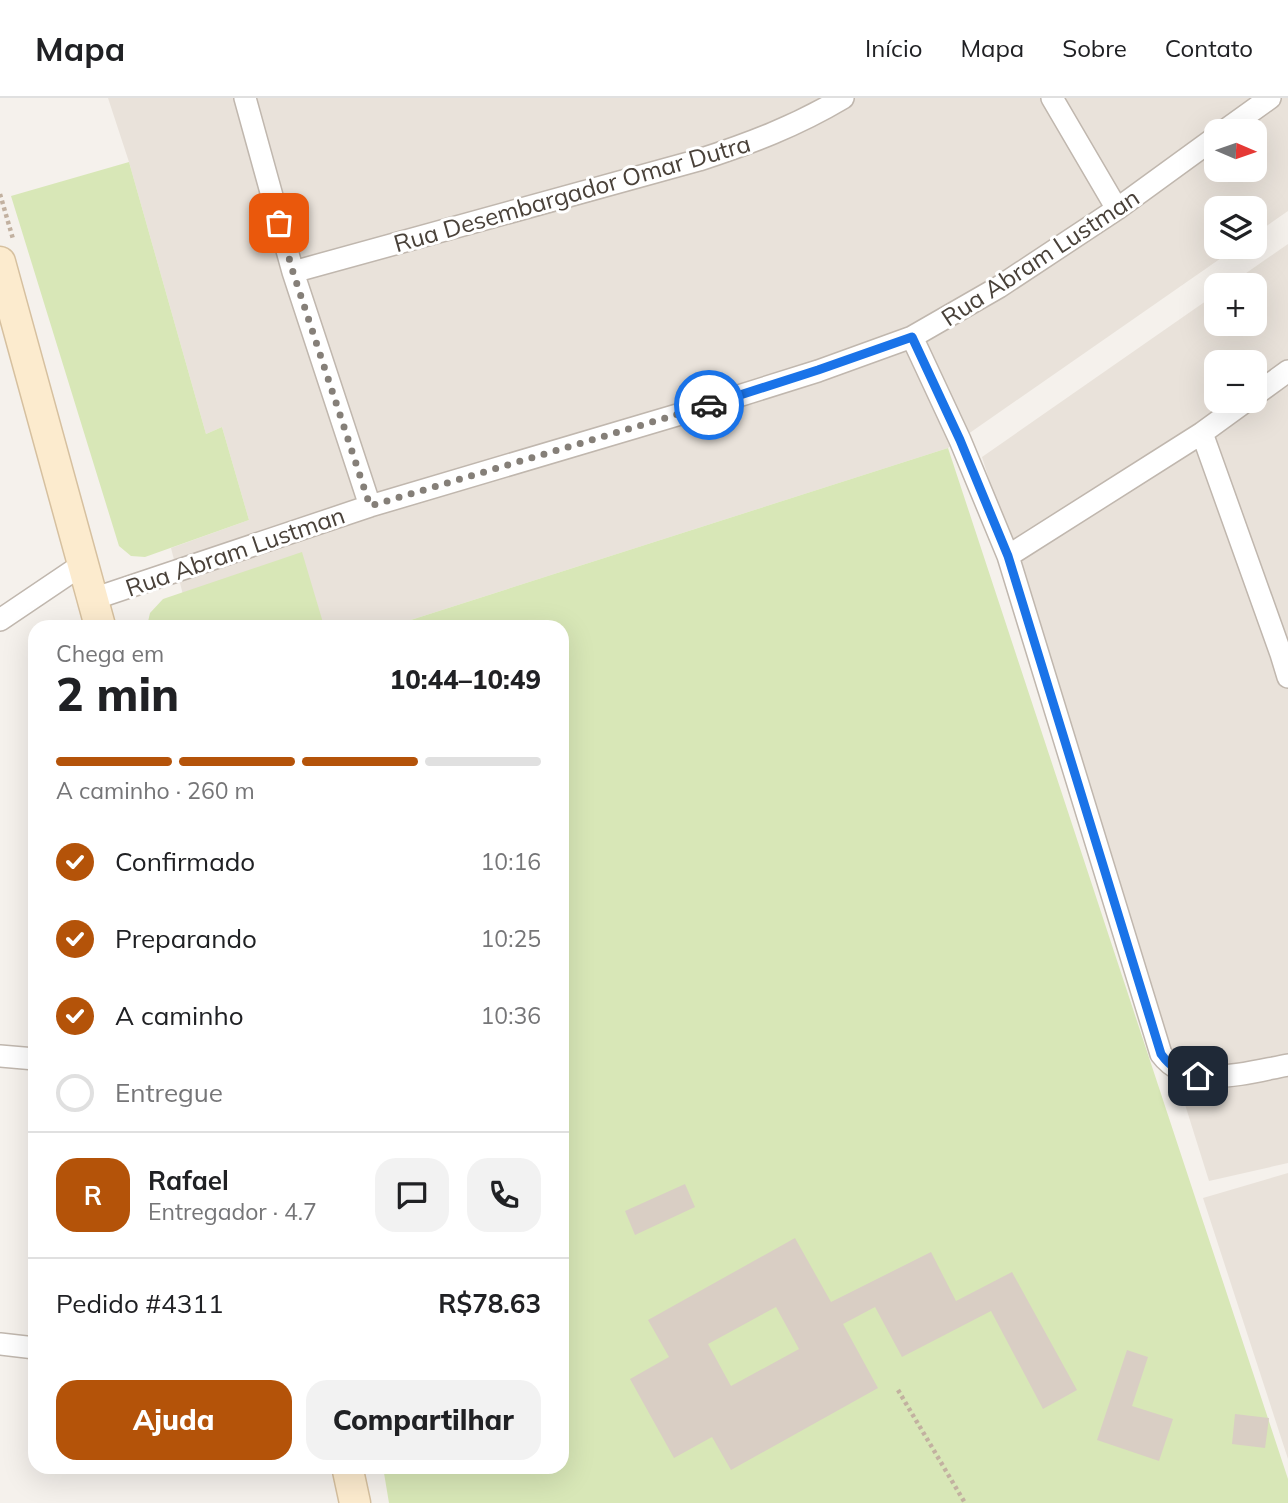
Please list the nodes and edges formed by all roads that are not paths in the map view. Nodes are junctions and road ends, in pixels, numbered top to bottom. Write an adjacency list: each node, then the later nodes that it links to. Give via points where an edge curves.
1 (245, 98): 9 (street)
2 (844, 98): 9 (street, Rua Desembargador Omar Dutra, via 752,143 699,160)
3 (1052, 98): 7 (street)
4 (1270, 98): 5 (street)
5 (1241, 119)
6 (1204, 146): 7 (street, Rua Abram Lustman)
7 (1117, 209): 11 (street, Rua Abram Lustman, via 999,287)
8 (0, 262): 10 (main road)
9 (293, 272): 16 (street)
10 (5, 298): 18 (main road)
11 (912, 337): 16 (street, Rua Abram Lustman, via 694,411); 17 (street)
12 (1288, 371): 13 (street)
13 (1267, 386)
14 (1230, 413): 15 (street)
15 (1202, 433): 17 (street); 21 (street)
16 (370, 506): 19 (street, Rua Abram Lustman)
17 (1008, 556): 25 (street, via 1161,1054 1168,1064 1198,1076)
18 (83, 564): 19 (main road); 20 (street)
19 (97, 613)
20 (0, 620)
21 (1285, 652): 22 (street)
22 (1288, 677)
23 (0, 1056): 24 (street)
24 (28, 1058)
25 (1288, 1065)
26 (0, 1344): 27 (street)
27 (28, 1347)
28 (349, 1474): 29 (main road)
29 (355, 1503)

